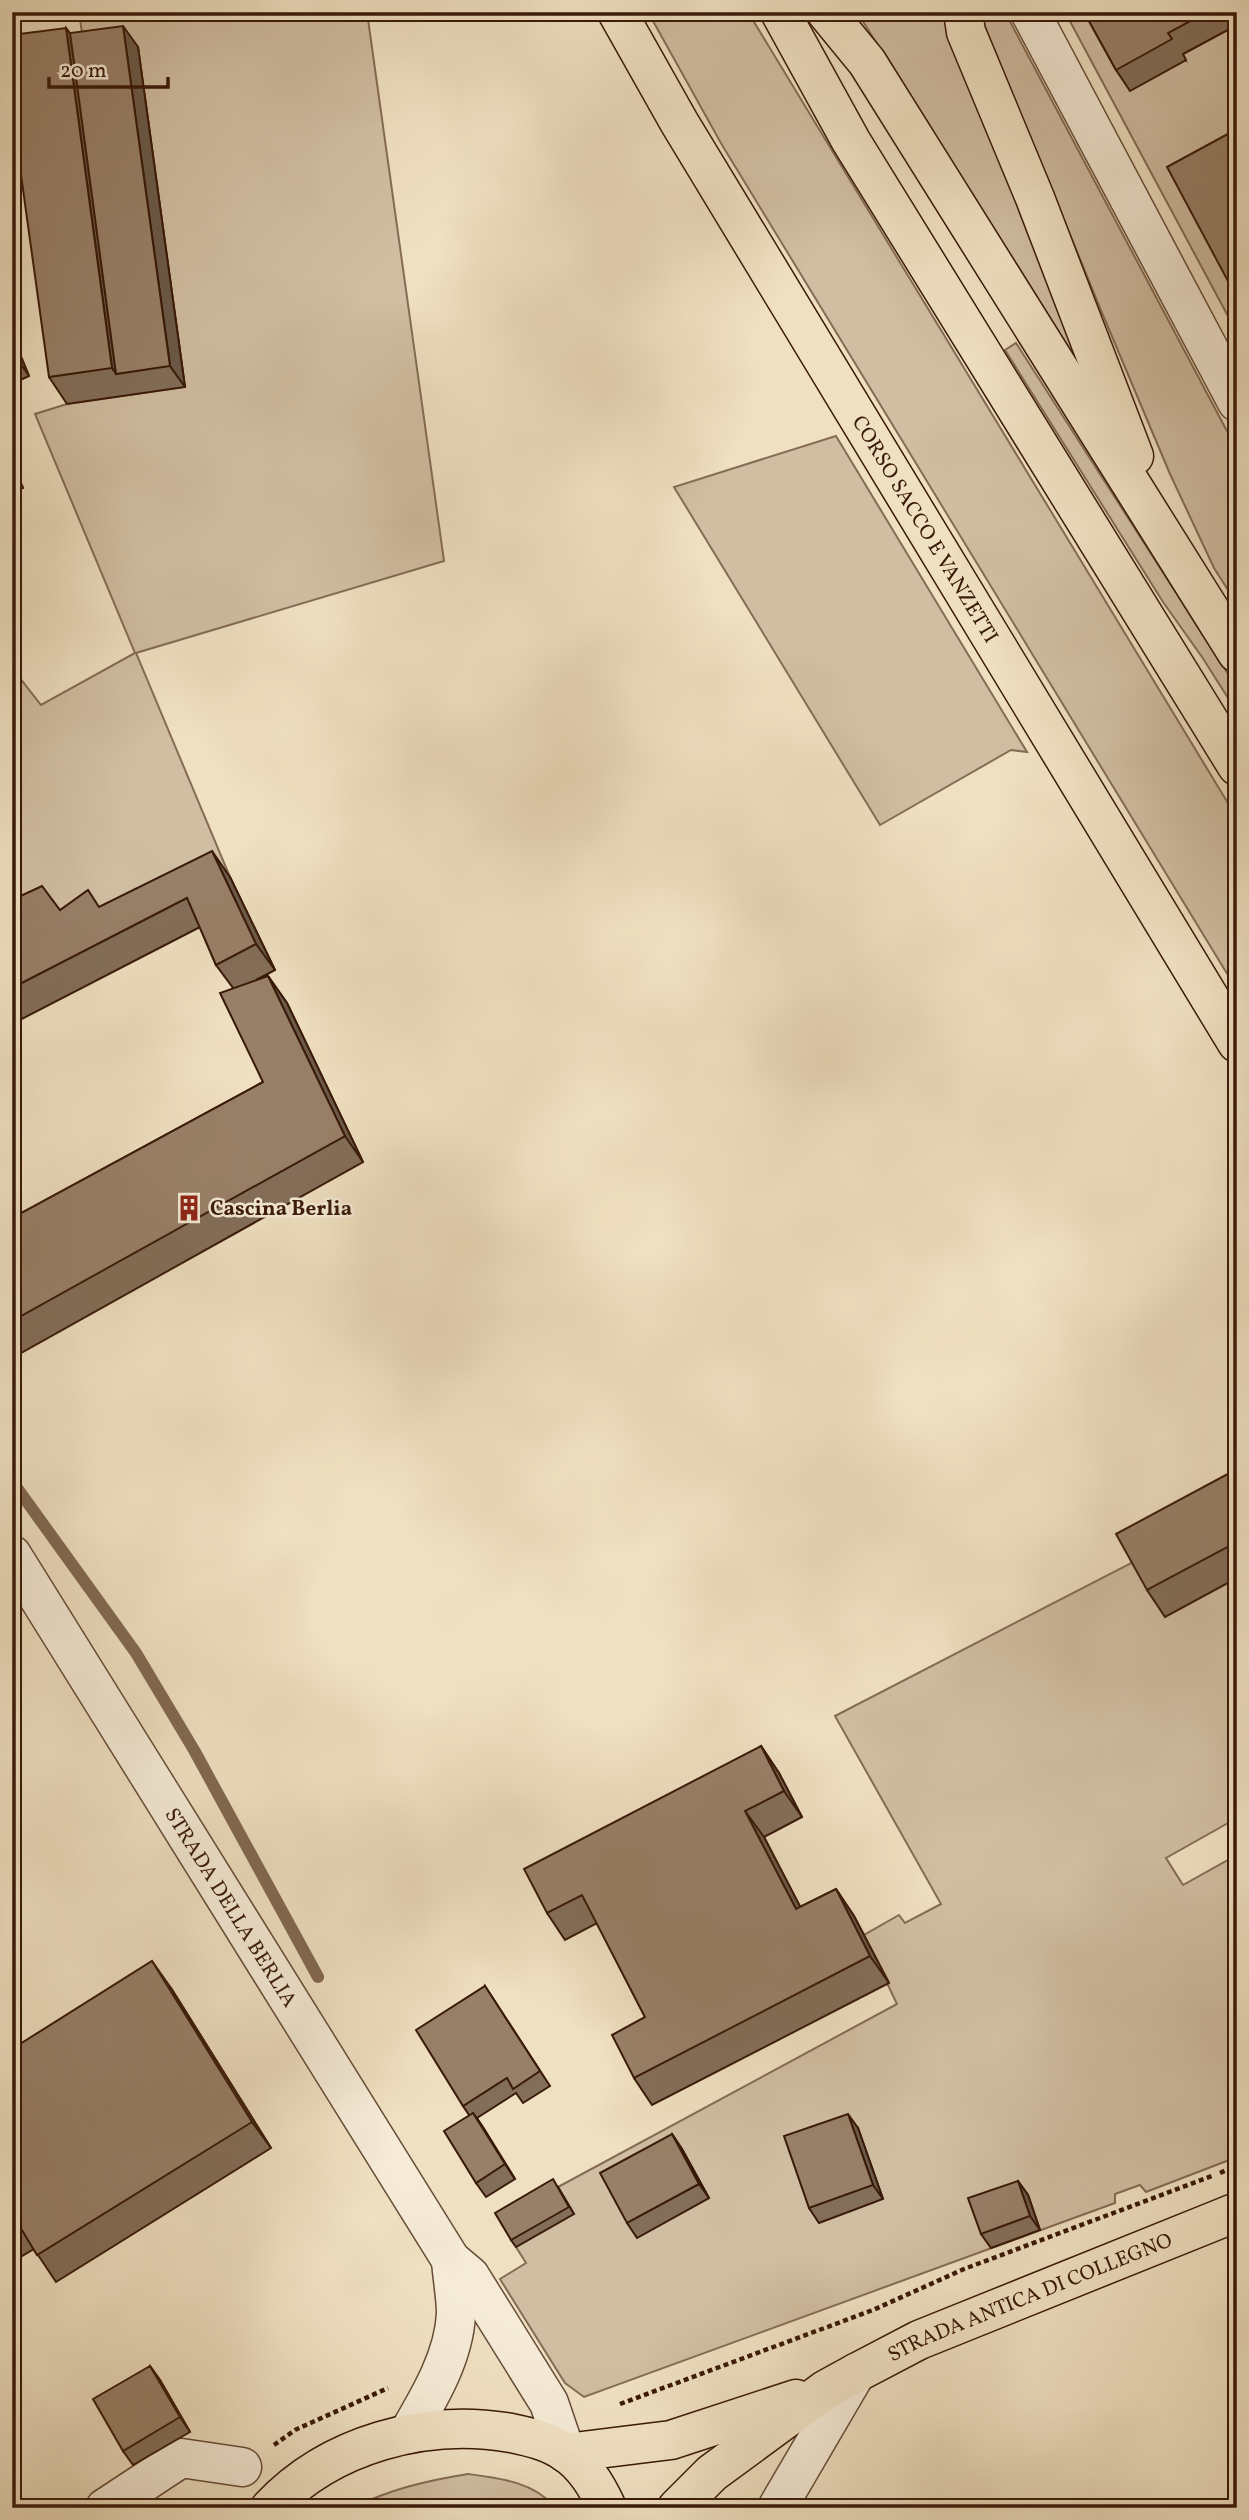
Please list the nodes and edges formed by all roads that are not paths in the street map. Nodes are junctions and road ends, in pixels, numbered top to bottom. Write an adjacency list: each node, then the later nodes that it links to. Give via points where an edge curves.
1 (617, 12): 10 (main road, CORSO SACCO E VANZETTI, via 679,122)
2 (780, 12): 9 (main road, via 851,141)
3 (826, 12): 7 (main road, via 867,62)
4 (962, 12): 7 (main road)
5 (1030, 12): 6 (street)
6 (1237, 402)
7 (1166, 540): 8 (main road)
8 (1237, 653)
9 (1237, 766)
10 (1237, 1043)
11 (12, 1555): 13 (street, STRADA DELLA BERLIA)
12 (1237, 2212): 14 (main road, STRADA ANTICA DI COLLEGNO, via 919,2340)
13 (451, 2260): 15 (street, STRADA DELLA BERLIA, via 456,2311 453,2334 433,2391); 16 (street, STRADA DELLA BERLIA, via 470,2276 549,2403)
14 (841, 2381): 16 (main road, STRADA ANTICA DI COLLEGNO, via 671,2440); 21 (main road, STRADA ANTICA DI COLLEGNO, via 712,2473); 22 (street)
15 (408, 2434): 16 (main road, via 452,2428 494,2430 537,2438); 19 (main road, via 329,2462)
16 (566, 2453): 20 (main road, via 592,2481)
17 (242, 2467): 18 (street, via 181,2458)
18 (105, 2508)
19 (270, 2508)
20 (607, 2508)
21 (677, 2508)
22 (777, 2508)

